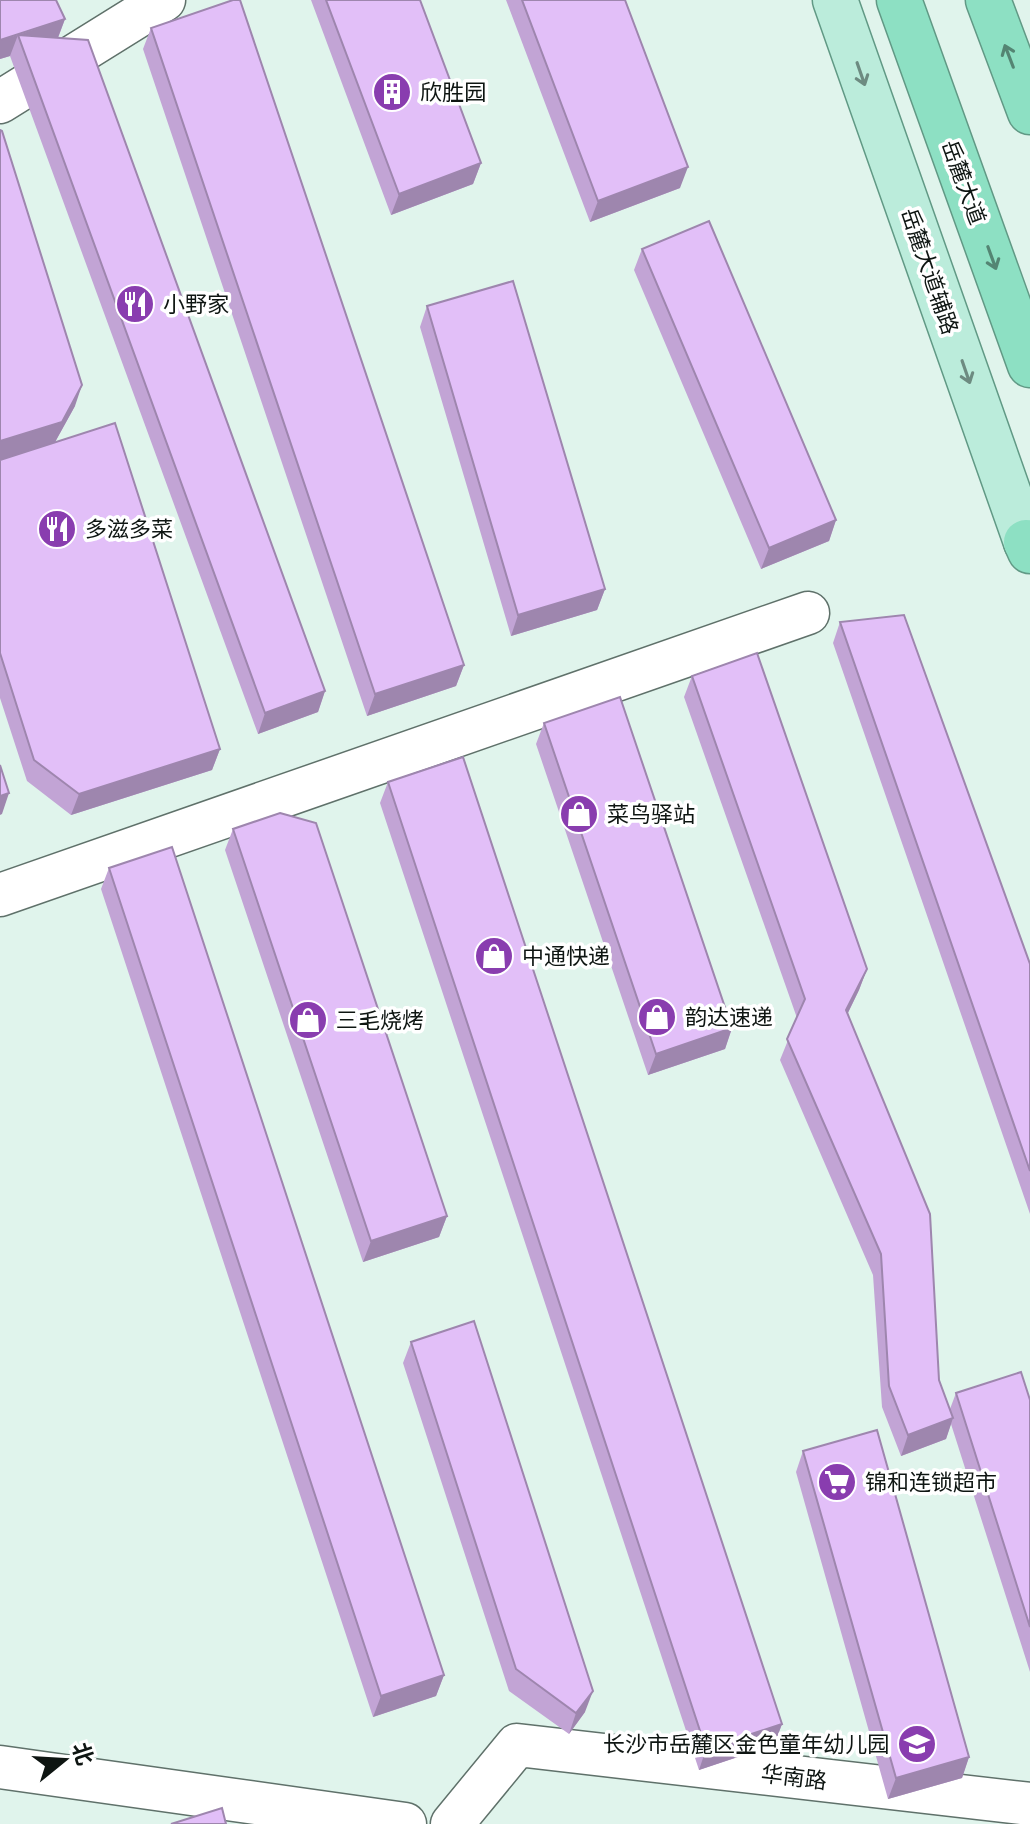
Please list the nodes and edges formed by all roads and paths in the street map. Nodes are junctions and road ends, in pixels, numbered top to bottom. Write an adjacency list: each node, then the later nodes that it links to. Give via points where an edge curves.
1 (164, 0): 5 (street)
2 (835, 0): 8 (main road, 岳麓大道辅路, one-way to 8)
3 (899, 0): 7 (highway, 岳麓大道, one-way to 7)
4 (988, 0): 6 (highway, one-way to 4)
5 (0, 102)
6 (1030, 112)
7 (1030, 365)
8 (1029, 549)
9 (808, 613): 10 (street)
10 (0, 895)
11 (0, 1767): 13 (street)
12 (1030, 1804): 14 (street, 华南路, via 517,1745)
13 (405, 1824)
14 (452, 1824)

